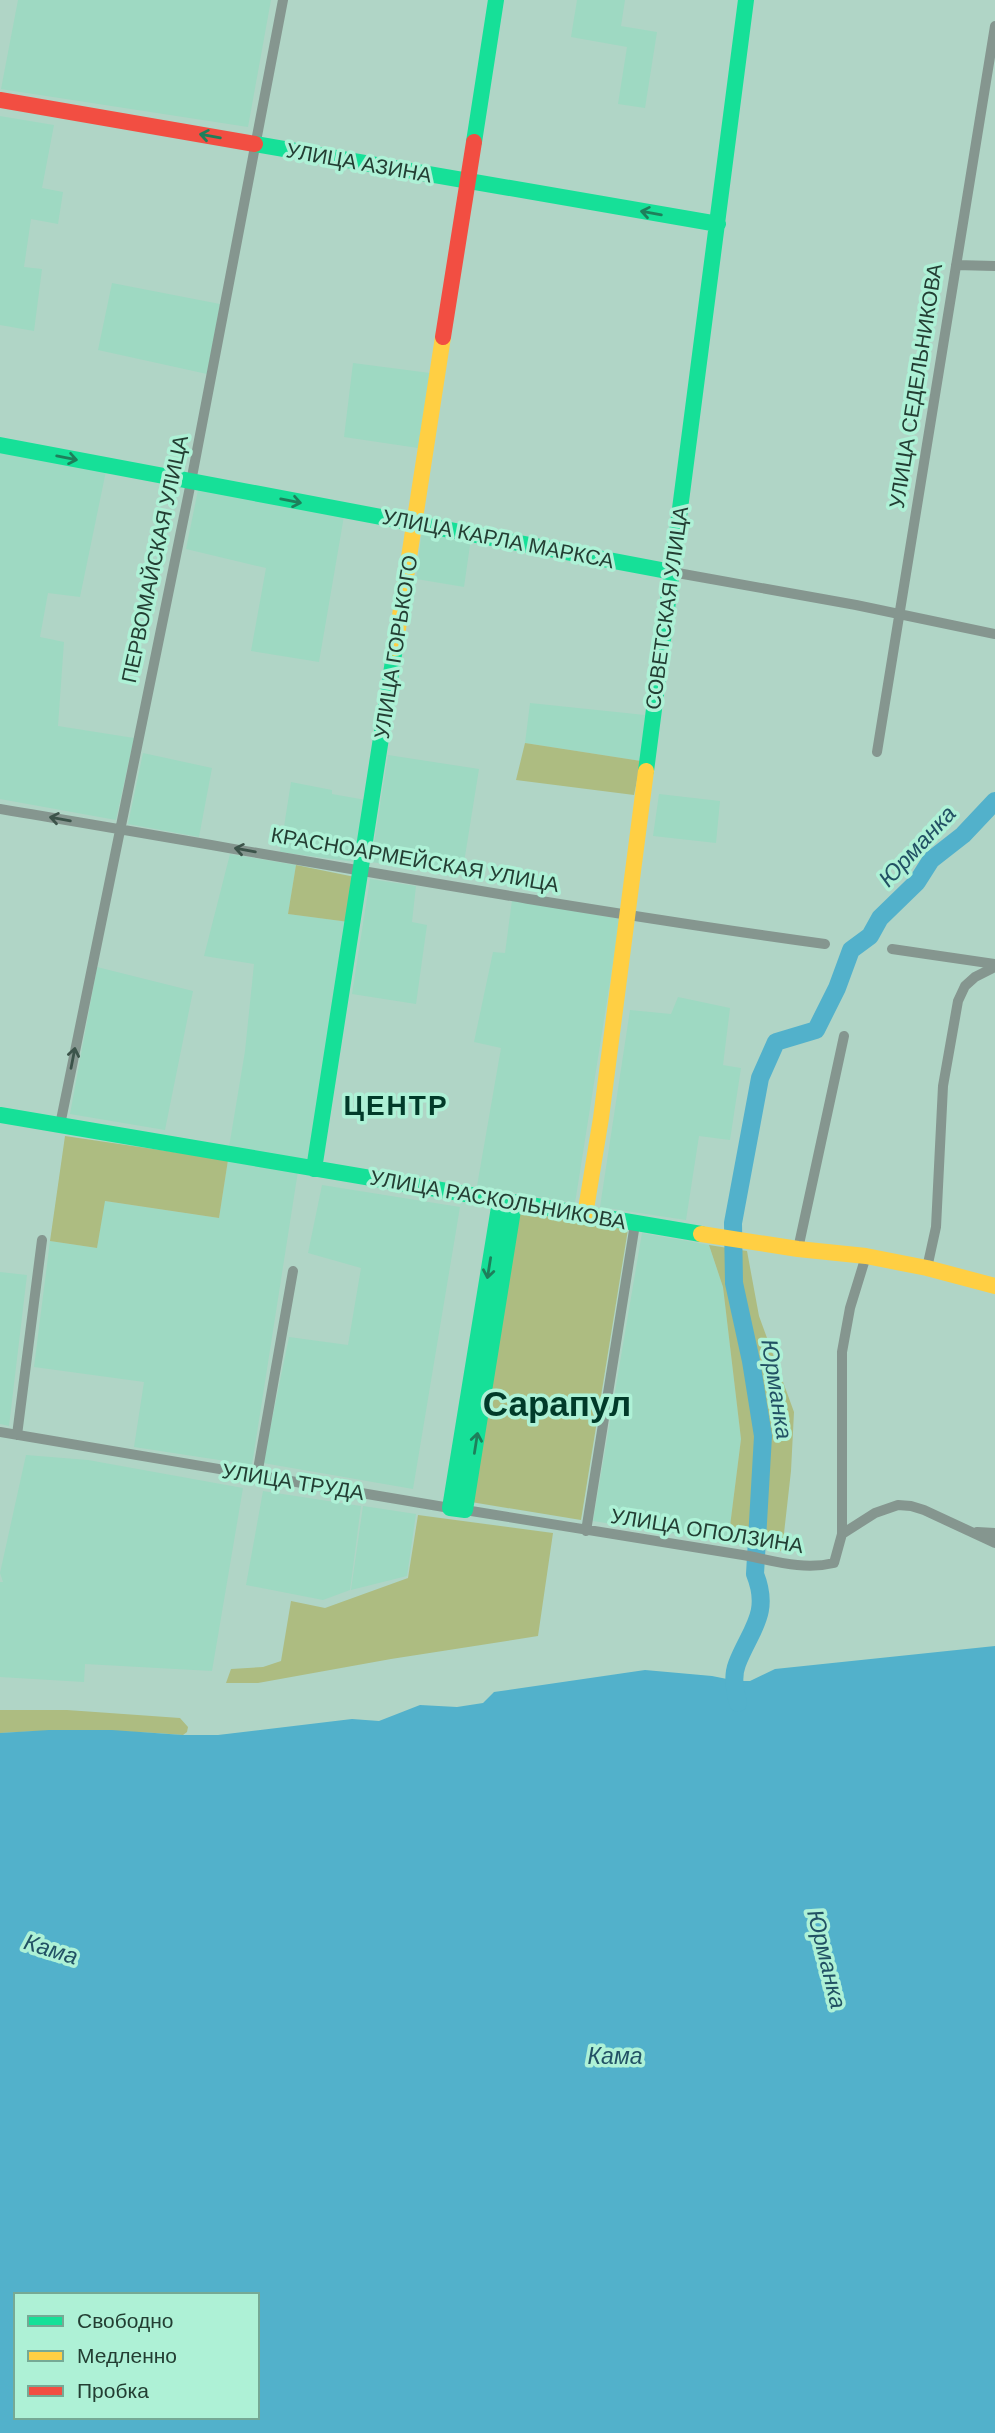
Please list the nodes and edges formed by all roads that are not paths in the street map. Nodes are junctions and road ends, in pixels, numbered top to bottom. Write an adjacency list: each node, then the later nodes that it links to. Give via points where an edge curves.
1 (283, 0): 6 (street, ПЕРВОМАЙСКАЯ УЛИЦА)
2 (496, 0): 7 (main road, УЛИЦА ГОРЬКОГО)
3 (746, 0): 8 (main road, СОВЕТСКАЯ УЛИЦА)
4 (995, 26): 9 (street, УЛИЦА СЕДЕЛЬНИКОВА)
5 (0, 100): 6 (main road, УЛИЦА АЗИНА, one-way to 5)
6 (257, 145): 7 (main road, УЛИЦА АЗИНА); 12 (street, ПЕРВОМАЙСКАЯ УЛИЦА)
7 (466, 181): 8 (main road, УЛИЦА АЗИНА, one-way to 7); 13 (main road, УЛИЦА ГОРЬКОГО)
8 (718, 224): 14 (main road, СОВЕТСКАЯ УЛИЦА)
9 (956, 265): 10 (street); 15 (street, УЛИЦА СЕДЕЛЬНИКОВА)
10 (995, 266)
11 (0, 445): 12 (main road, УЛИЦА КАРЛА МАРКСА, one-way to 12)
12 (191, 482): 13 (main road, УЛИЦА КАРЛА МАРКСА, one-way to 13); 19 (street, ПЕРВОМАЙСКАЯ УЛИЦА)
13 (415, 523): 14 (main road, УЛИЦА КАРЛА МАРКСА); 20 (main road, УЛИЦА ГОРЬКОГО)
14 (672, 572): 15 (street, УЛИЦА КАРЛА МАРКСА); 21 (main road, СОВЕТСКАЯ УЛИЦА)
15 (898, 614): 16 (street, УЛИЦА КАРЛА МАРКСА); 17 (street, УЛИЦА СЕДЕЛЬНИКОВА)
16 (995, 634)
17 (877, 752)
18 (0, 809): 19 (street, КРАСНОАРМЕЙСКАЯ УЛИЦА, one-way to 18)
19 (119, 829): 20 (street, КРАСНОАРМЕЙСКАЯ УЛИЦА, one-way to 19); 27 (street, ПЕРВОМАЙСКАЯ УЛИЦА, one-way to 19)
20 (361, 870): 21 (street, КРАСНОАРМЕЙСКАЯ УЛИЦА); 28 (main road, УЛИЦА ГОРЬКОГО)
21 (626, 916): 22 (street, КРАСНОАРМЕЙСКАЯ УЛИЦА); 30 (main road, СОВЕТСКАЯ УЛИЦА)
22 (825, 944)
23 (892, 949): 24 (street)
24 (995, 965): 35 (street, via 965,986 958,1001 943,1086 936,1227)
25 (844, 1035): 33 (street)
26 (0, 1115): 27 (main road, УЛИЦА РАСКОЛЬНИКОВА)
27 (60, 1125): 28 (main road, УЛИЦА РАСКОЛЬНИКОВА)
28 (314, 1170): 29 (main road, УЛИЦА РАСКОЛЬНИКОВА)
29 (507, 1202): 30 (main road, УЛИЦА РАСКОЛЬНИКОВА); 41 (main road)
30 (585, 1215): 31 (main road, УЛИЦА РАСКОЛЬНИКОВА)
31 (635, 1224): 33 (main road, УЛИЦА РАСКОЛЬНИКОВА); 43 (street)
32 (42, 1240): 39 (street)
33 (792, 1248): 34 (main road, УЛИЦА РАСКОЛЬНИКОВА)
34 (866, 1256): 35 (main road, УЛИЦА РАСКОЛЬНИКОВА); 45 (street, via 849,1308 842,1352)
35 (927, 1268): 37 (main road, УЛИЦА РАСКОЛЬНИКОВА)
36 (293, 1271): 40 (street)
37 (995, 1286)
38 (0, 1432): 39 (street, УЛИЦА ТРУДА)
39 (17, 1435): 40 (street, УЛИЦА ТРУДА)
40 (257, 1475): 41 (street, УЛИЦА ТРУДА)
41 (458, 1509): 43 (street, УЛИЦА ТРУДА)
42 (960, 1529): 44 (street); 45 (street, via 924,1510 898,1505); 46 (street)
43 (586, 1531): 45 (street, УЛИЦА ОПОЛЗИНА, via 815,1567 834,1563)
44 (995, 1533)
45 (842, 1534)
46 (995, 1543)

